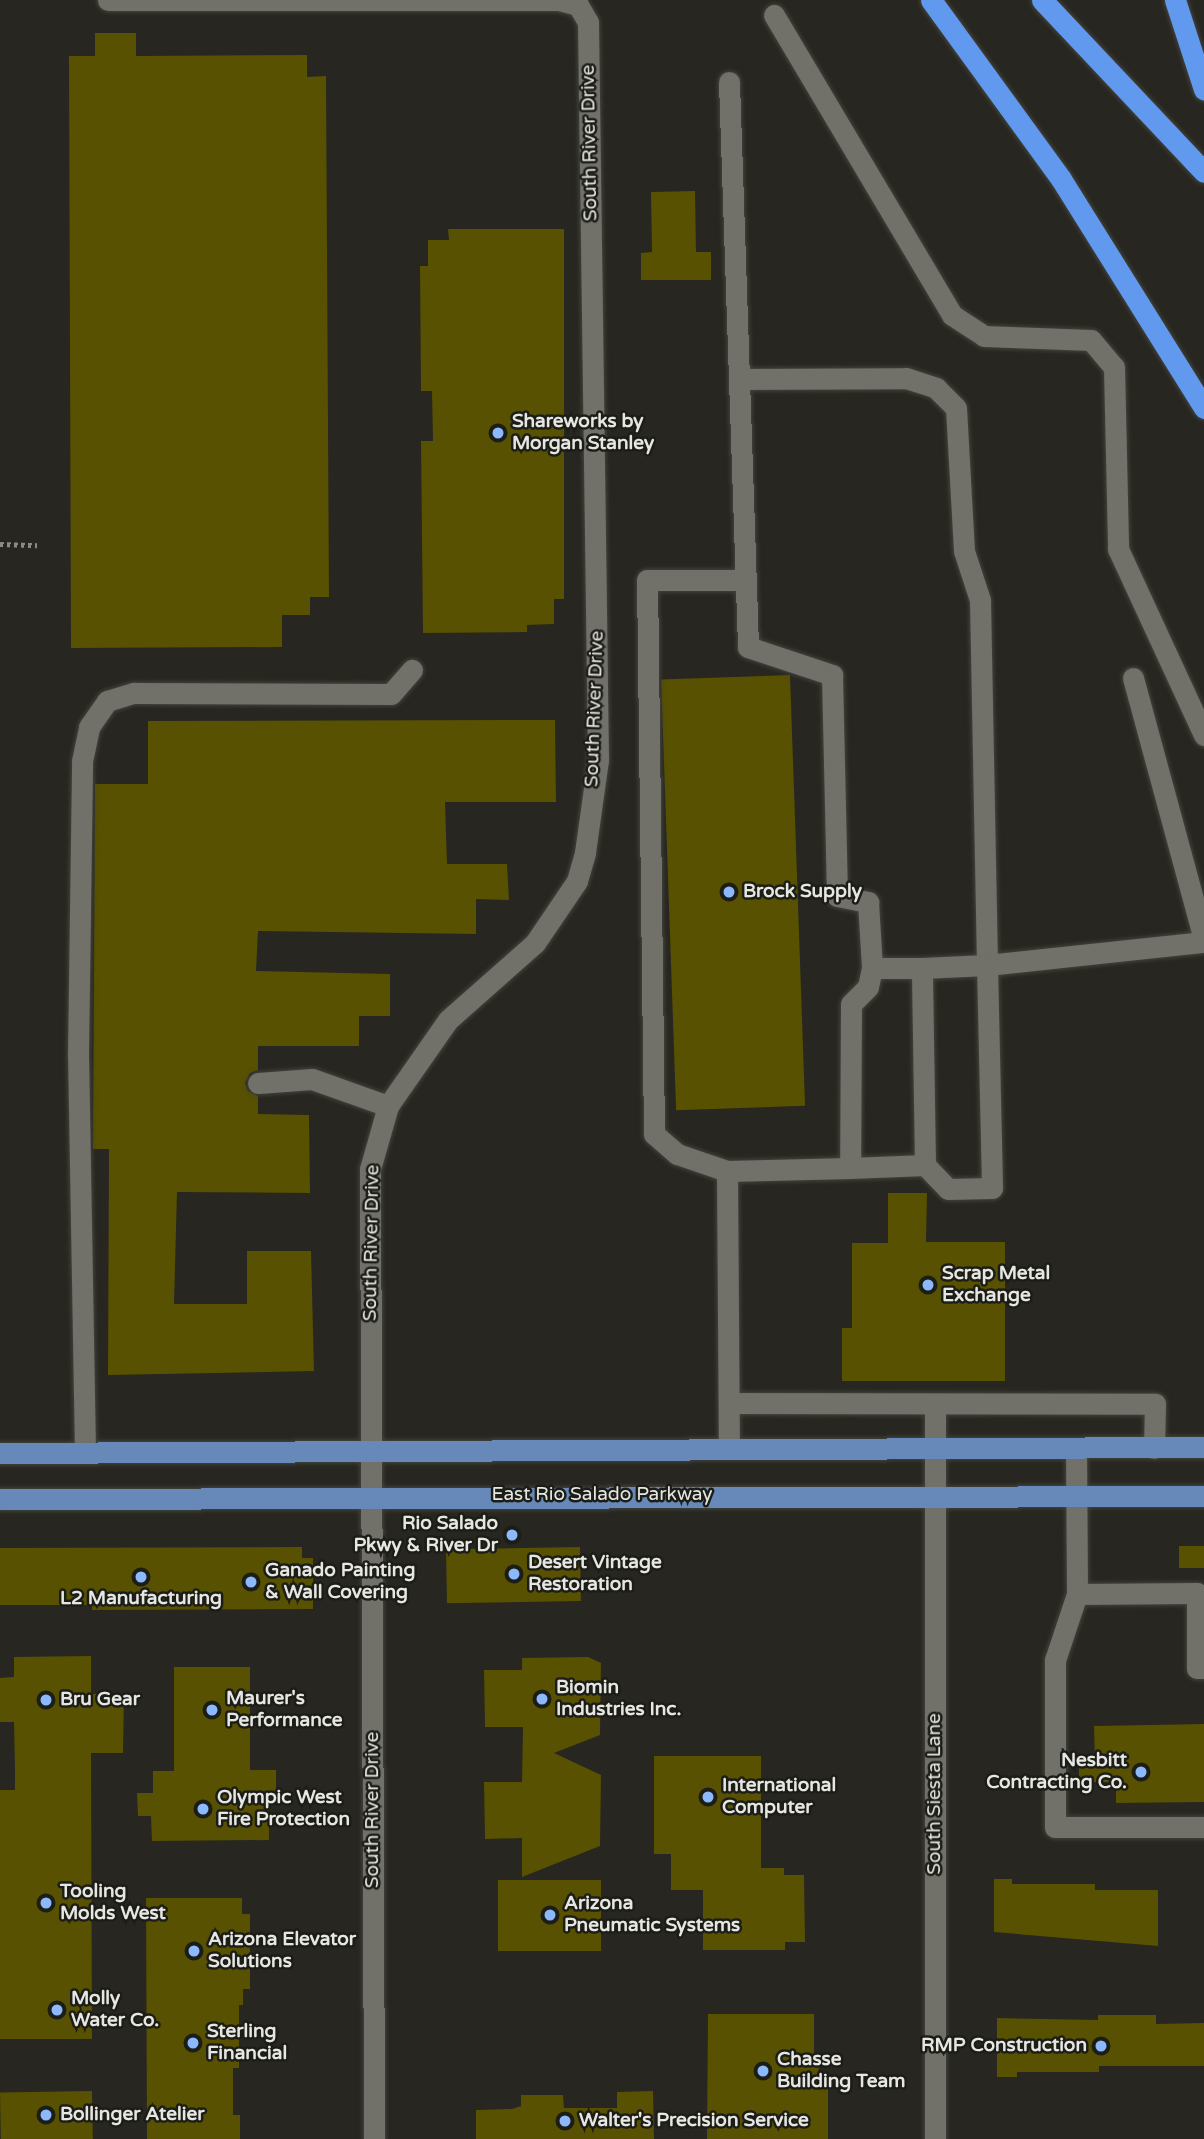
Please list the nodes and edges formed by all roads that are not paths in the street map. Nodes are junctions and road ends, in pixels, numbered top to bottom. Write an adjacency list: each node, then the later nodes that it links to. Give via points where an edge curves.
1 (108, 0): 20 (street, South River Drive, via 559,0 578,5 588,22 598,760 585,853 577,881 535,943 448,1020)
2 (931, 0): 10 (highway, via 1075,199)
3 (1042, 0): 8 (highway)
4 (1175, 0): 7 (highway)
5 (774, 15): 14 (street, via 952,315 984,336 1091,340 1114,367 1118,549)
6 (729, 82): 9 (street)
7 (1204, 89)
8 (1204, 172)
9 (741, 379): 11 (street); 16 (street, via 906,378 936,388 956,408 964,551 980,600)
10 (1204, 408)
11 (746, 580): 17 (street, via 748,647 832,674 837,896 868,902); 23 (street, via 648,580 654,1135 677,1154)
12 (412, 670): 32 (street, via 391,694 134,693 107,701 89,727 82,761 78,1055)
13 (1133, 678): 15 (street, via 1161,796)
14 (1204, 735)
15 (1204, 941): 16 (street)
16 (987, 965): 18 (street); 21 (street, via 992,1188 948,1189)
17 (872, 968): 18 (street); 22 (street, via 868,987 851,1004)
18 (922, 968): 21 (street)
19 (258, 1083): 20 (street, via 312,1079)
20 (388, 1106): 31 (street, South River Drive, via 370,1168)
21 (925, 1165): 22 (street)
22 (850, 1168): 23 (street)
23 (727, 1171): 24 (street)
24 (729, 1403): 25 (street); 30 (street)
25 (935, 1404): 27 (street, South Siesta Lane); 29 (street, via 1155,1404)
26 (1204, 1447): 29 (main road)
27 (935, 1448): 28 (main road); 30 (main road); 34 (street, South Siesta Lane)
28 (1076, 1448): 29 (main road); 35 (street)
29 (1154, 1448)
30 (729, 1449): 31 (main road)
31 (372, 1451): 32 (main road); 37 (street, South River Drive)
32 (85, 1452): 33 (main road)
33 (0, 1453)
34 (936, 1495): 35 (main road, East Rio Salado Parkway); 37 (main road, East Rio Salado Parkway); 43 (street, South Siesta Lane)
35 (1077, 1495): 36 (main road, East Rio Salado Parkway); 39 (street)
36 (1204, 1496)
37 (373, 1497): 38 (main road, East Rio Salado Parkway); 42 (street, South River Drive)
38 (0, 1499)
39 (1077, 1594): 40 (street, via 1197,1593 1197,1668); 41 (street, via 1055,1660 1055,1826)
40 (1204, 1668)
41 (1204, 1827)
42 (374, 2139)
43 (935, 2139)

